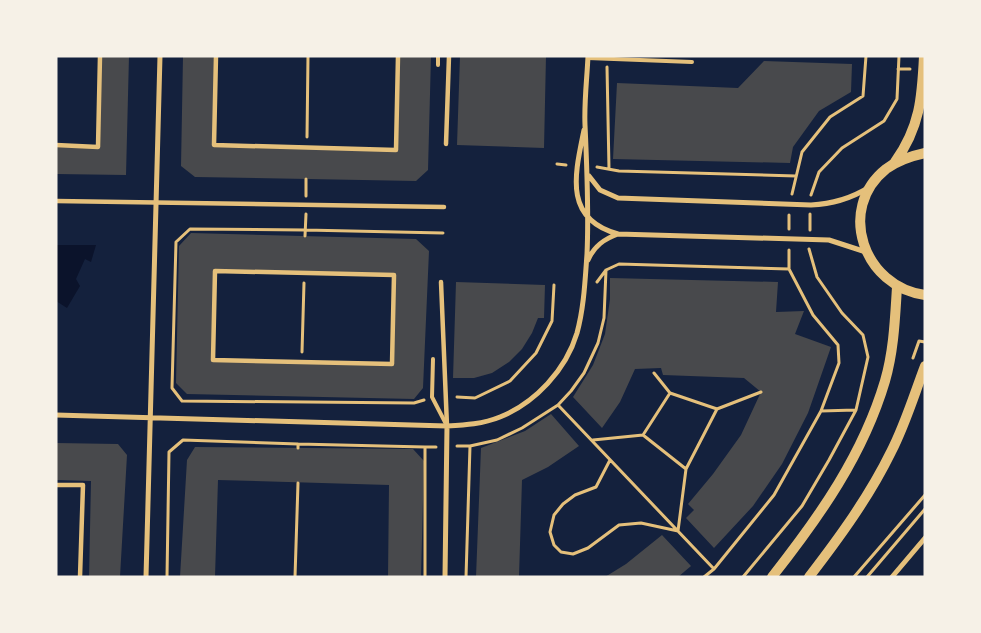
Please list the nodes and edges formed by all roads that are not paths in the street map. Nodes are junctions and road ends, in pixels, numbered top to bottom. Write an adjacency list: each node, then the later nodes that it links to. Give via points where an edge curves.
1 (100, 56): 13 (street, via 98,147)
2 (160, 56): 19 (street)
3 (216, 56): 4 (street, via 214,145 396,150)
4 (398, 56)
5 (438, 56): 10 (lane)
6 (449, 56): 12 (street)
7 (924, 56): 15 (main road, via 919,115)
8 (588, 57): 9 (lane); 11 (street)
9 (692, 62)
10 (438, 64)
11 (585, 122): 16 (street); 21 (street, via 576,165 576,194 583,213)
12 (446, 144)
13 (56, 146)
14 (925, 153): 15 (main road)
15 (895, 163): 17 (main road, via 885,169)
16 (589, 176): 17 (street, via 600,190 618,198 811,205 842,201); 21 (street)
17 (871, 187): 23 (main road, via 861,219)
18 (56, 201): 19 (street)
19 (156, 203): 20 (street); 32 (street)
20 (444, 207)
21 (589, 219): 22 (street, via 598,227); 24 (street)
22 (618, 234): 23 (street, via 830,240); 24 (street, via 598,245)
23 (866, 252): 26 (main road, via 874,266)
24 (586, 265): 33 (street, via 576,336 562,366 542,390 501,417)
25 (441, 282): 33 (street)
26 (897, 287): 27 (main road); 40 (main road, via 894,332 885,379 863,440 810,528)
27 (925, 295)
28 (432, 359): 33 (lane, via 432,396)
29 (301, 362): 29 (street, via 392,364 394,275 215,271 213,360)
30 (925, 366): 41 (main road, via 891,452 859,508)
31 (56, 415): 32 (street)
32 (150, 418): 33 (street); 38 (street)
33 (447, 426): 39 (street)
34 (56, 485): 37 (street, via 82,486)
35 (925, 538): 36 (street)
36 (896, 576)
37 (80, 577)
38 (146, 577)
39 (445, 577)
40 (772, 577)
41 (809, 577)

